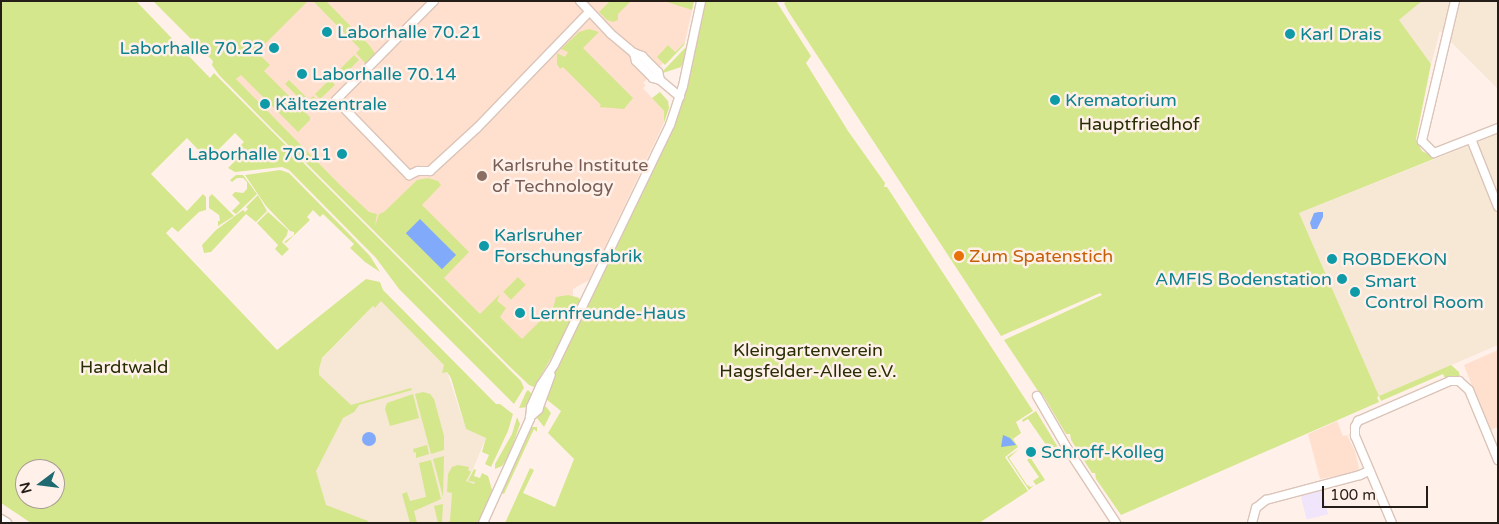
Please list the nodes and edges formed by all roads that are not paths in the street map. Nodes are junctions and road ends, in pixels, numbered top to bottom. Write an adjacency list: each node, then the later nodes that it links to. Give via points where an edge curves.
1 (434, 1): 5 (street, via 336,100 409,175 430,171)
2 (580, 1): 5 (street)
3 (701, 1): 6 (street)
4 (1455, 1): 8 (street, via 1422,141 1431,152 1436,152)
5 (589, 12): 6 (street, via 634,53 642,56 656,70 660,80)
6 (680, 97): 15 (street, via 670,125 554,365 536,394 530,417)
7 (1498, 128): 8 (street)
8 (1471, 139): 9 (street)
9 (1498, 207)
10 (1037, 396): 16 (street, via 1066,448)
11 (1498, 460): 12 (street, via 1468,390 1459,381 1450,381 1358,421 1354,434)
12 (1369, 471): 17 (street, via 1266,500 1256,508); 18 (street)
13 (1, 520): 14 (main road)
14 (6, 523)
15 (483, 523)
16 (1116, 523)
17 (1252, 523)
18 (1392, 523)

